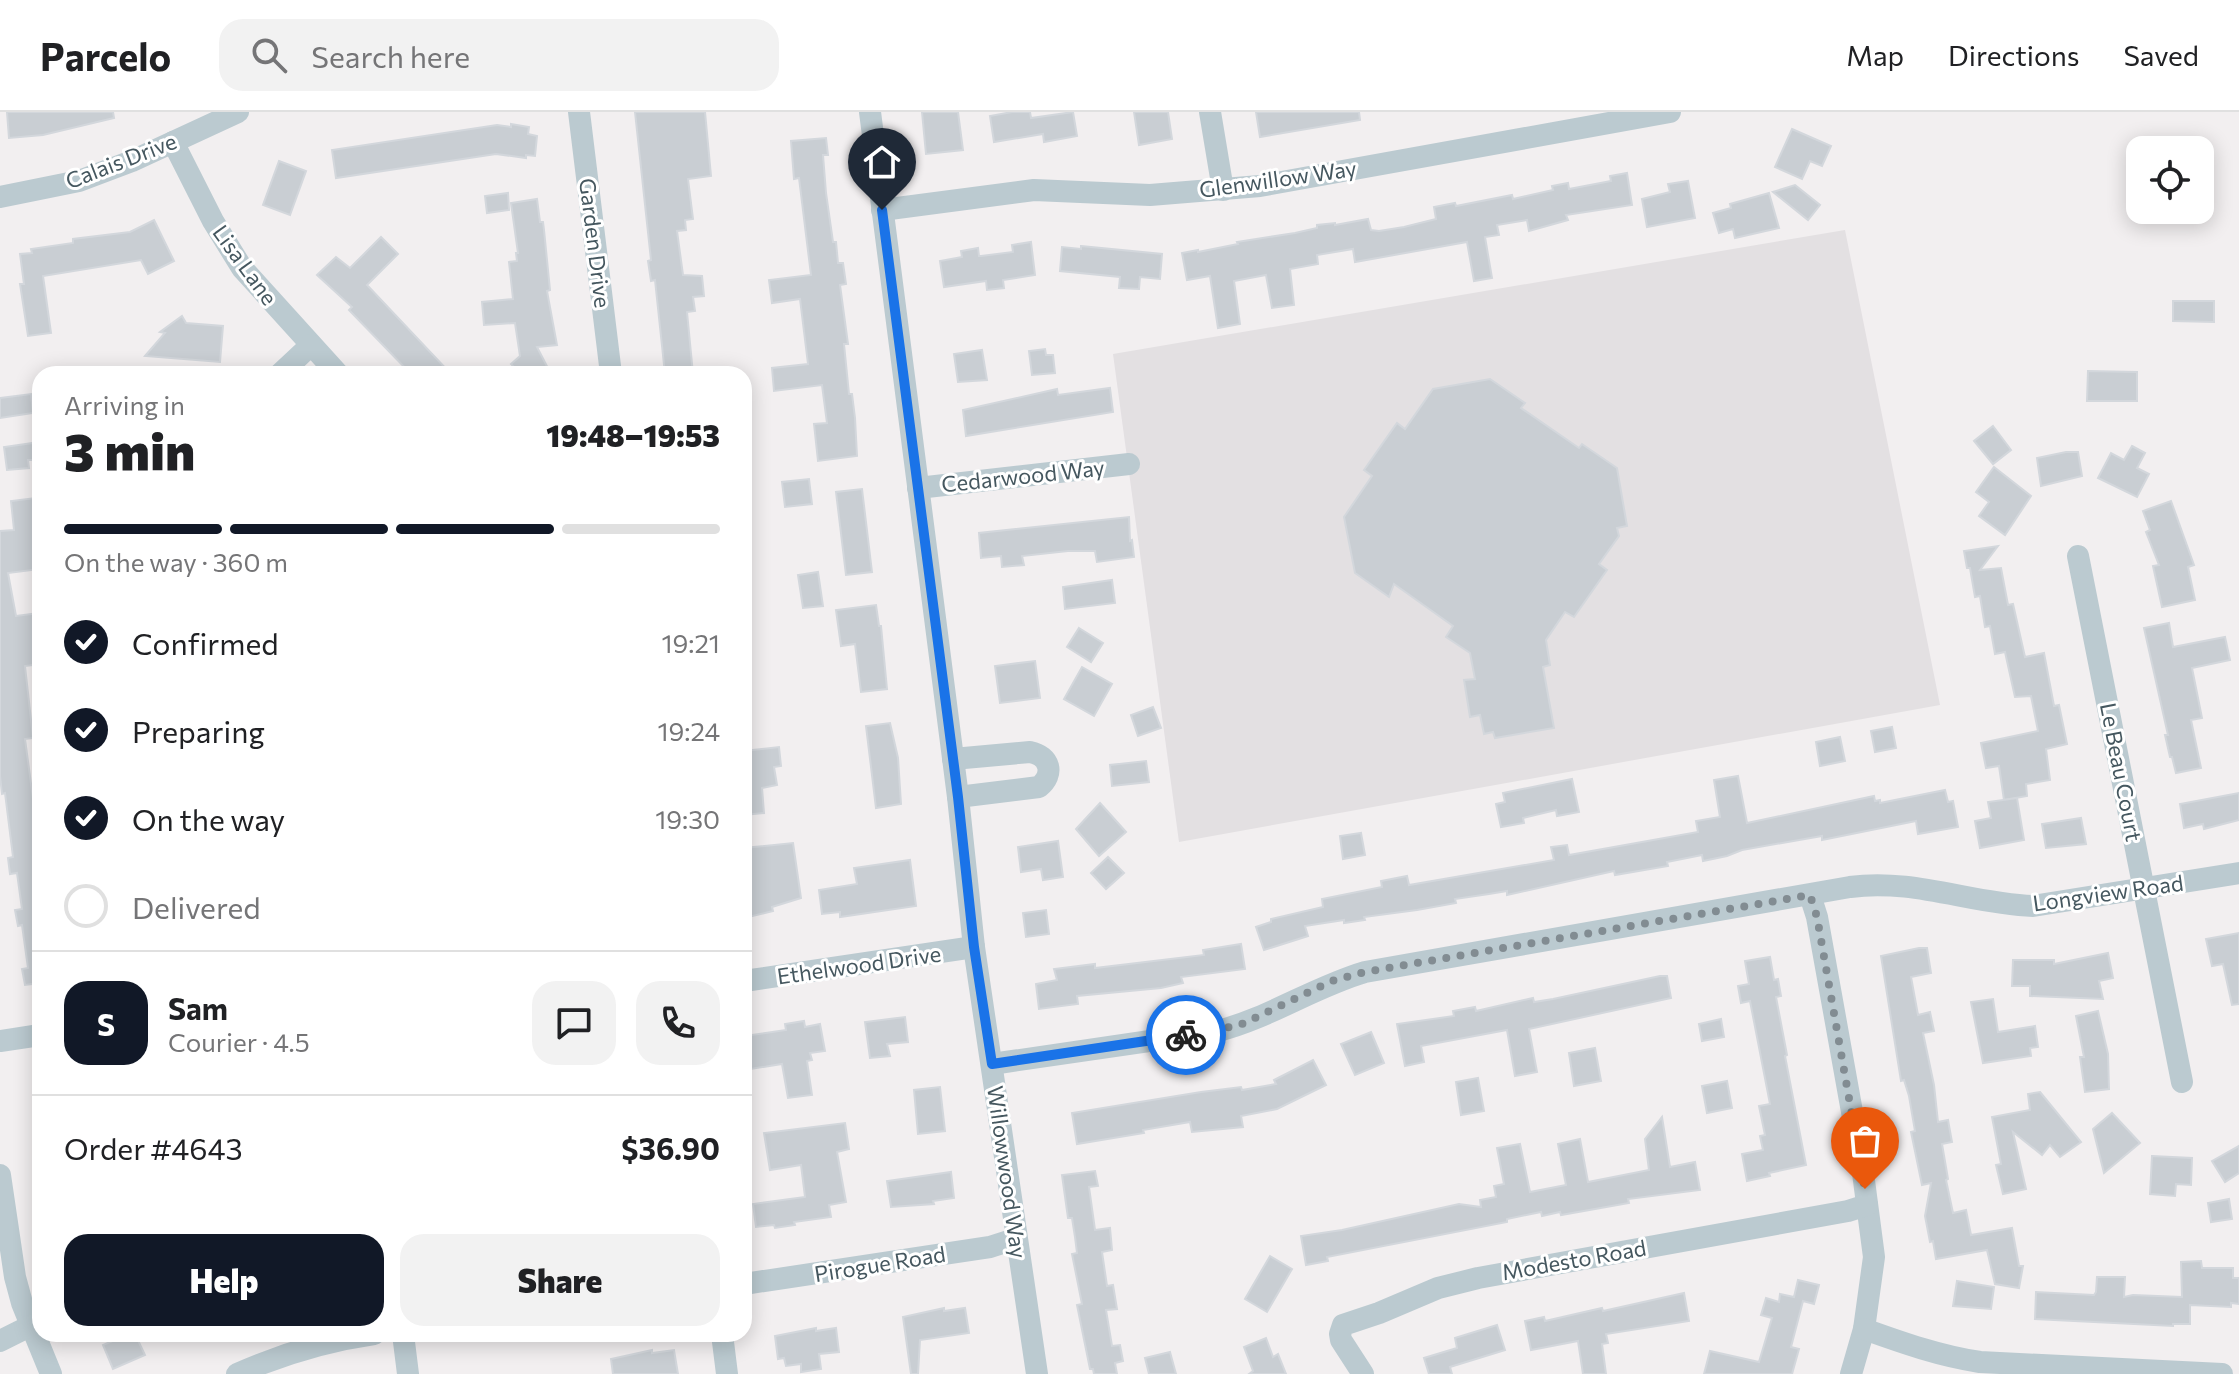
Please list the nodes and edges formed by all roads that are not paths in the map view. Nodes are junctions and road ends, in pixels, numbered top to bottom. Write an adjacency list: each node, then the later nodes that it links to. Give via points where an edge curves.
1 (238, 112): 6 (street, Calais Drive)
2 (579, 112): 13 (street, Garden Drive)
3 (870, 112): 9 (street, Willowwood Way)
4 (1210, 112): 7 (street)
5 (1670, 112): 7 (street, Glenwillow Way)
6 (173, 142): 8 (street, Calais Drive, via 79,181); 10 (street, Lisa Lane, via 242,268)
7 (1223, 190): 9 (street, Glenwillow Way, via 1150,195 1034,190)
8 (0, 197)
9 (882, 210): 15 (street, Willowwood Way)
10 (311, 345): 11 (street); 12 (street, Lisa Lane)
11 (289, 366)
12 (331, 366)
13 (610, 366)
14 (1129, 464): 15 (street, Cedarwood Way)
15 (918, 488): 17 (street, Willowwood Way)
16 (2078, 556): 20 (street, Le Beau Court)
17 (953, 759): 18 (street, Willowwood Way); 18 (street, via 1030,752 1049,766 1048,778 1039,787)
18 (958, 797): 22 (street, Willowwood Way)
19 (2239, 873): 20 (street, Longview Road)
20 (2145, 889): 21 (street, Longview Road, via 2033,906 1877,883); 27 (street, Le Beau Court)
21 (1810, 895): 26 (street, Longview Road, via 1365,972 1218,1031); 29 (street)
22 (974, 947): 23 (street, Ethelwood Drive); 26 (street, Willowwood Way)
23 (752, 980)
24 (32, 1036): 25 (street)
25 (0, 1041)
26 (992, 1064): 30 (street, Willowwood Way)
27 (2182, 1082)
28 (0, 1175): 32 (street, via 15,1277)
29 (1867, 1205): 33 (street, via 1874,1257); 45 (street, Modesto Road, via 1438,1288 1343,1325 1341,1340)
30 (1015, 1239): 31 (street, Pirogue Road); 44 (street, Willowwood Way)
31 (752, 1283)
32 (30, 1326): 34 (street); 35 (street)
33 (1864, 1329): 46 (street); 47 (street, via 1919,1349 1980,1362)
34 (32, 1331)
35 (0, 1341)
36 (37, 1342): 40 (street)
37 (325, 1342): 41 (street)
38 (404, 1342): 42 (street)
39 (723, 1342): 43 (street)
40 (51, 1374)
41 (237, 1374)
42 (408, 1374)
43 (727, 1374)
44 (1037, 1374)
45 (1363, 1374)
46 (1851, 1374)
47 (2222, 1374)

